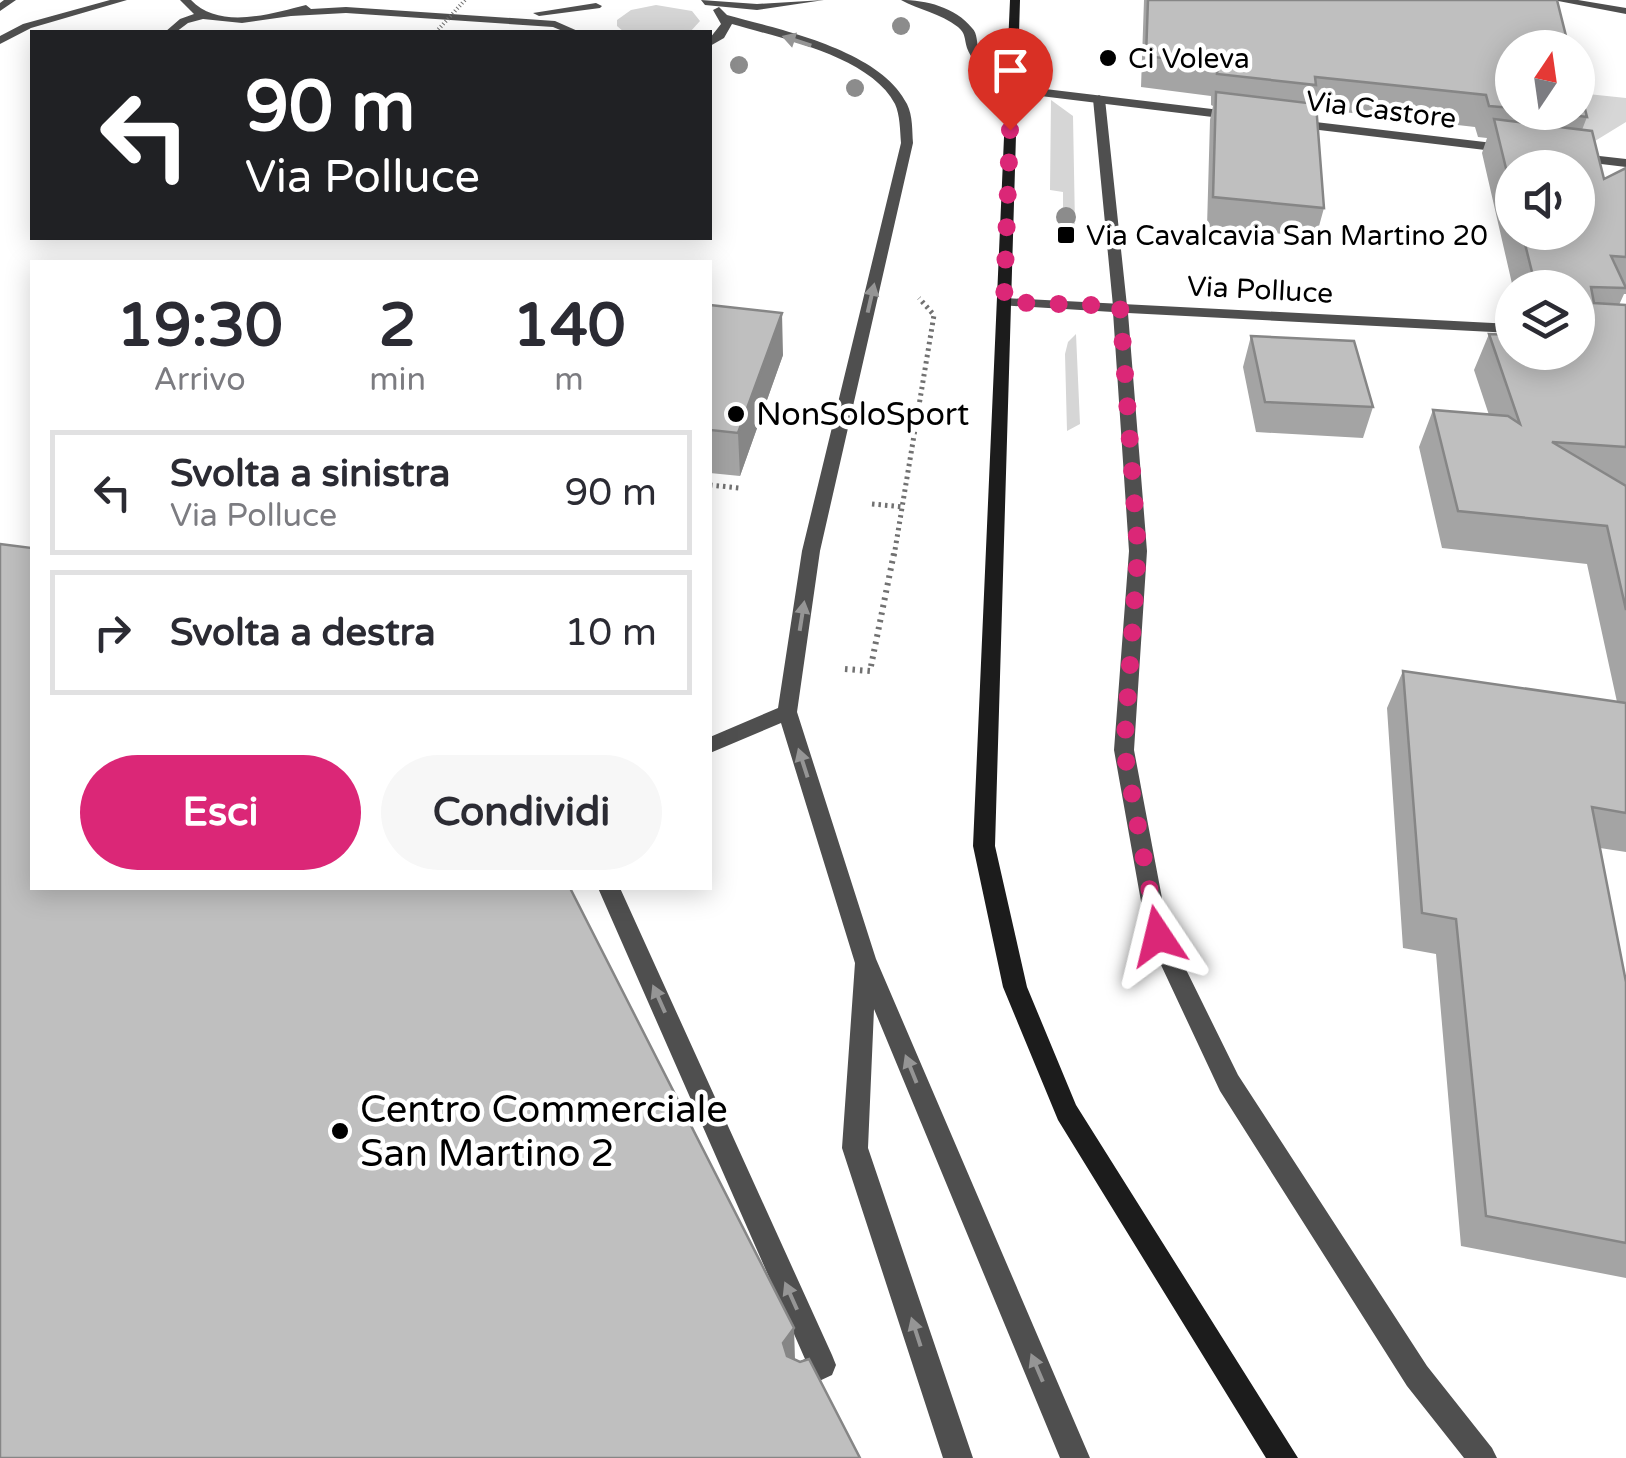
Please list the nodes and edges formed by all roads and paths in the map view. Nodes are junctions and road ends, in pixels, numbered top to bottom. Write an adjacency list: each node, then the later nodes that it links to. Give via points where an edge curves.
1 (11, 0): 15 (street)
2 (122, 0): 24 (street, via 46,20)
3 (185, 0): 18 (street)
4 (321, 0): 17 (street)
5 (361, 0): 13 (street, via 554,14)
6 (465, 0): 21 (path, bridge)
7 (613, 0): 13 (street)
8 (818, 0): 14 (street)
9 (906, 0): 26 (street, via 955,18 970,32 972,54 982,66)
10 (1015, 0): 26 (main road)
11 (1558, 0): 16 (street)
12 (701, 1): 14 (street); 19 (street)
13 (596, 6): 23 (street)
14 (758, 7): 19 (street)
15 (0, 8)
16 (1626, 12)
17 (293, 13): 18 (street, via 245,20); 22 (street, via 346,10)
18 (203, 15): 20 (street)
19 (726, 18): 25 (street, via 725,30); 42 (street, one-way to 19, via 812,551 907,143 902,106 886,82 837,55)
20 (173, 30)
21 (438, 30)
22 (570, 30)
23 (577, 30)
24 (0, 41)
25 (712, 41)
26 (1012, 85): 27 (street, Via Castore); 34 (main road)
27 (1099, 100): 28 (street, Via Castore); 35 (street)
28 (1258, 119)
29 (1277, 121): 30 (street, Via Castore)
30 (1516, 150)
31 (1595, 160): 32 (street)
32 (1626, 163)
33 (921, 284): 40 (path, via 918,298 934,315)
34 (1004, 302): 35 (street, Via Polluce); 49 (main road, via 984,846 1015,987 1067,1112)
35 (1120, 306): 36 (street, Via Polluce); 50 (street, via 1138,551 1124,750 1158,936 1230,1083 1417,1376)
36 (1495, 327)
37 (712, 485): 38 (path)
38 (739, 488)
39 (861, 504): 40 (path)
40 (904, 507): 41 (path, via 870,671)
41 (846, 669)
42 (787, 712): 43 (street); 45 (street, one-way to 42)
43 (712, 744)
44 (610, 890): 46 (street, one-way to 44, via 822,1364)
45 (865, 959): 47 (street, one-way to 45, via 854,1148); 48 (street, one-way to 45)
46 (802, 1375)
47 (958, 1458)
48 (1075, 1458)
49 (1283, 1458)
50 (1482, 1458)

